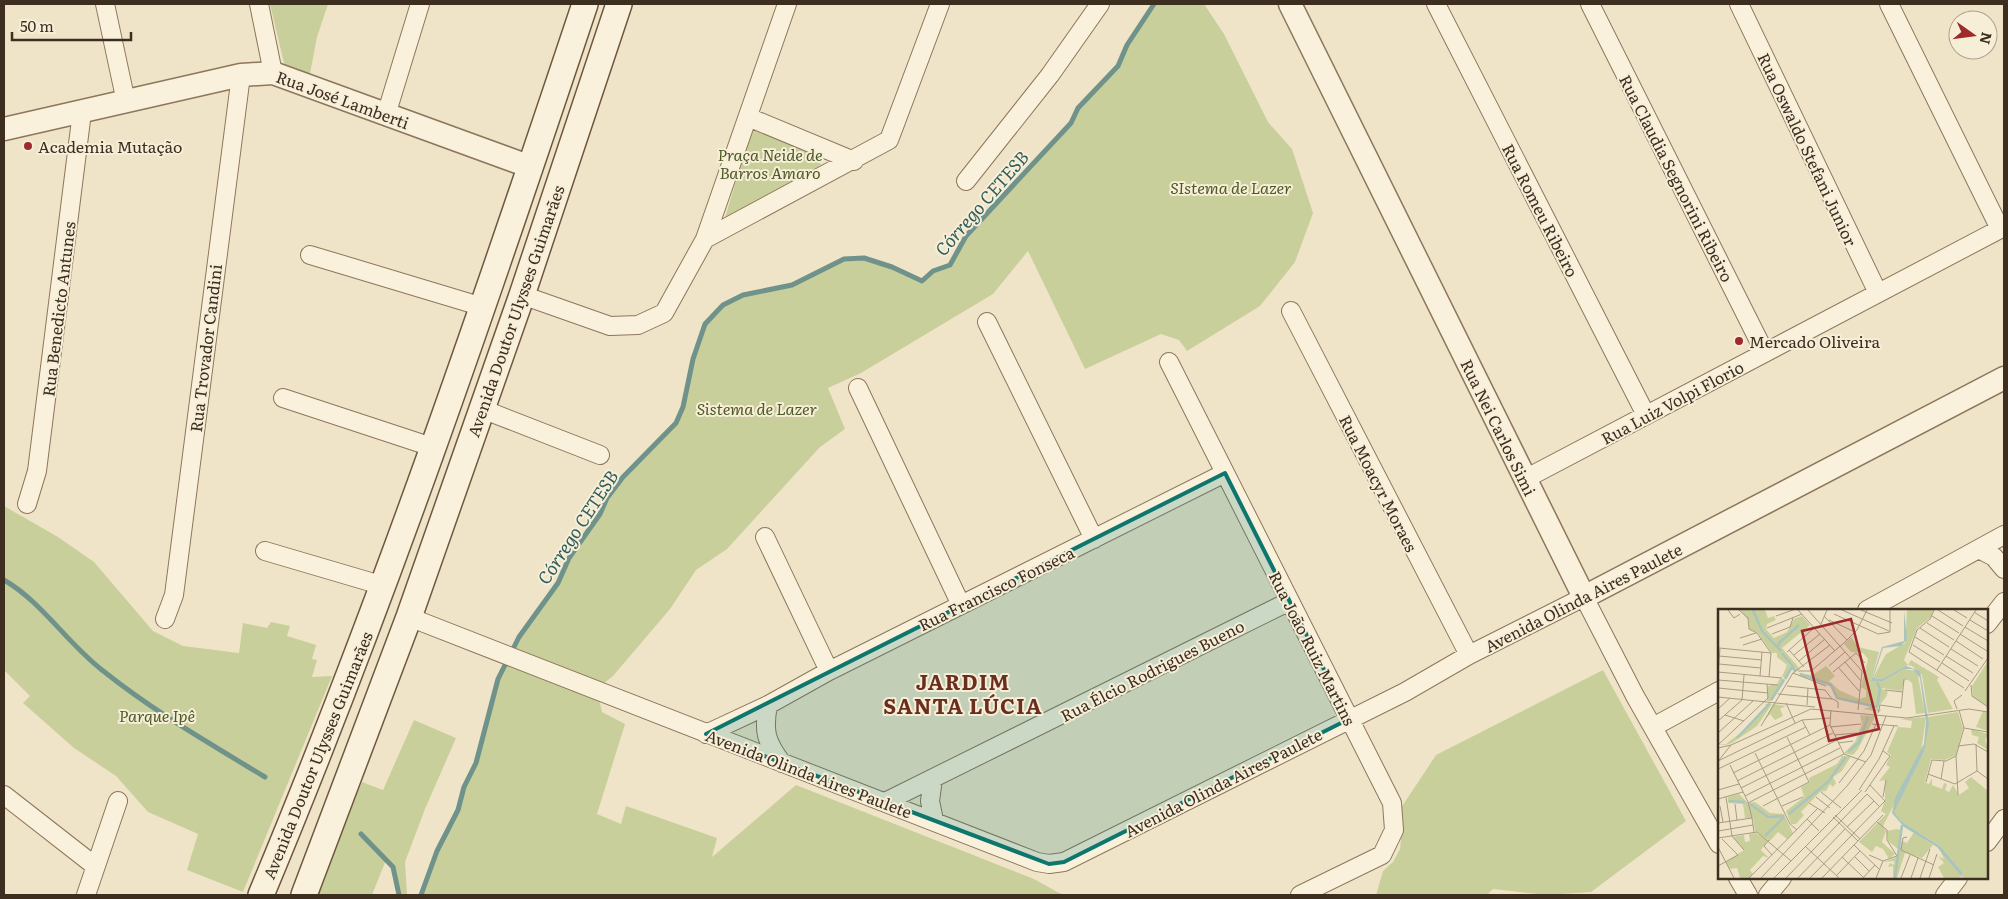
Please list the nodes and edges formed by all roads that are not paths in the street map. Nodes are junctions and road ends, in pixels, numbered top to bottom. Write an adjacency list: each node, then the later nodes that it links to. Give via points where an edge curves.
1 (105, 4): 16 (street)
2 (259, 4): 14 (street)
3 (420, 4): 18 (street)
4 (585, 4): 22 (main road, Avenida Doutor Ulysses Guimarães)
5 (620, 4): 28 (main road, Avenida Doutor Ulysses Guimarães)
6 (787, 4): 19 (street)
7 (940, 4): 21 (street, via 889,140)
8 (1100, 4): 23 (street, via 1050,75)
9 (1290, 4): 42 (street, Rua Nei Carlos Simi)
10 (1436, 4): 38 (street, Rua Romeu Ribeiro)
11 (1590, 4): 32 (street, Rua Claudia Segnorini Ribeiro)
12 (1739, 4): 27 (street, Rua Oswaldo Stefani Junior)
13 (1889, 4): 24 (street)
14 (273, 73): 15 (street, Rua José Lamberti); 18 (street, Rua José Lamberti)
15 (241, 75): 16 (street, Rua José Lamberti); 58 (street, Rua Trovador Candini, via 174,596)
16 (126, 102): 17 (street, Rua José Lamberti)
17 (82, 112): 20 (street, Rua José Lamberti); 43 (street, Rua Benedicto Antunes, via 37,471)
18 (386, 115): 22 (street, Rua José Lamberti)
19 (748, 117): 21 (street); 25 (street)
20 (4, 130)
21 (854, 161): 25 (street)
22 (531, 167): 29 (main road, Avenida Doutor Ulysses Guimarães)
23 (966, 181)
24 (2002, 228): 27 (street, Rua Luiz Volpi Florio)
25 (705, 239): 28 (street, via 664,313 638,325 610,326)
26 (310, 255): 29 (street)
27 (1878, 294): 32 (street, Rua Luiz Volpi Florio)
28 (522, 295): 37 (main road, Avenida Doutor Ulysses Guimarães)
29 (483, 307): 39 (main road, Avenida Doutor Ulysses Guimarães)
30 (1291, 311): 60 (street, Rua Moacyr Moraes)
31 (987, 322): 46 (street)
32 (1765, 353): 38 (street, Rua Luiz Volpi Florio)
33 (1169, 362): 41 (street, Rua João Ruiz Martins)
34 (2004, 378): 51 (street, Avenida Olinda Aires Paulete)
35 (858, 388): 54 (street)
36 (283, 398): 39 (street)
37 (482, 409): 40 (street); 57 (main road, Avenida Doutor Ulysses Guimarães)
38 (1646, 416): 42 (street, Rua Luiz Volpi Florio)
39 (432, 448): 50 (main road, Avenida Doutor Ulysses Guimarães)
40 (600, 455)
41 (1225, 472): 46 (street, Rua Francisco Fonseca); 52 (street, Rua João Ruiz Martins)
42 (1525, 479): 51 (street, Rua Nei Carlos Simi)
43 (27, 504)
44 (2004, 535): 47 (street)
45 (765, 537): 61 (street)
46 (1094, 540): 54 (street, Rua Francisco Fonseca)
47 (1980, 549): 49 (street, via 1994,557); 55 (street)
48 (265, 552): 50 (street)
49 (2004, 569)
50 (384, 586): 56 (main road, Avenida Doutor Ulysses Guimarães)
51 (1584, 596): 60 (street, Avenida Olinda Aires Paulete); 65 (street, Rua Nei Carlos Simi)
52 (1290, 601): 64 (street, Rua João Ruiz Martins); 68 (street, Rua Élcio Rodrigues Bueno)
53 (2004, 602): 59 (street)
54 (961, 605): 61 (street, Rua Francisco Fonseca)
55 (1869, 609)
56 (373, 614): 57 (main road, Avenida Doutor Ulysses Guimarães, via 394,612); 81 (main road, Avenida Doutor Ulysses Guimarães)
57 (409, 617): 66 (street, Avenida Olinda Aires Paulete); 82 (main road, Avenida Doutor Ulysses Guimarães)
58 (165, 619)
59 (1988, 623)
60 (1469, 655): 64 (street, Avenida Olinda Aires Paulete, via 1405,692)
61 (828, 671): 63 (street, Rua Francisco Fonseca)
62 (1718, 692): 65 (street)
63 (768, 705): 66 (street, Rua Francisco Fonseca); 67 (street, via 766,735 769,746)
64 (1349, 719): 73 (street, Avenida Olinda Aires Paulete, via 1064,862 1036,862); 83 (street, Rua João Ruiz Martins, via 1392,803 1394,830 1382,854)
65 (1653, 727): 75 (street, Rua Nei Carlos Simi)
66 (706, 734): 67 (street, Avenida Olinda Aires Paulete)
67 (782, 763): 71 (street, Avenida Olinda Aires Paulete)
68 (933, 779): 71 (street, Rua Élcio Rodrigues Bueno); 73 (street, via 930,801)
69 (4, 795): 76 (street)
70 (118, 801): 76 (street)
71 (886, 802): 73 (street, Avenida Olinda Aires Paulete)
72 (2004, 819): 74 (street)
73 (934, 820)
74 (1988, 841)
75 (1718, 842)
76 (95, 866): 80 (street)
77 (1739, 879): 84 (street)
78 (1781, 879): 85 (street)
79 (1957, 879): 86 (street)
80 (86, 895)
81 (261, 895)
82 (304, 895)
83 (1300, 895)
84 (1748, 895)
85 (1768, 895)
86 (1945, 895)

